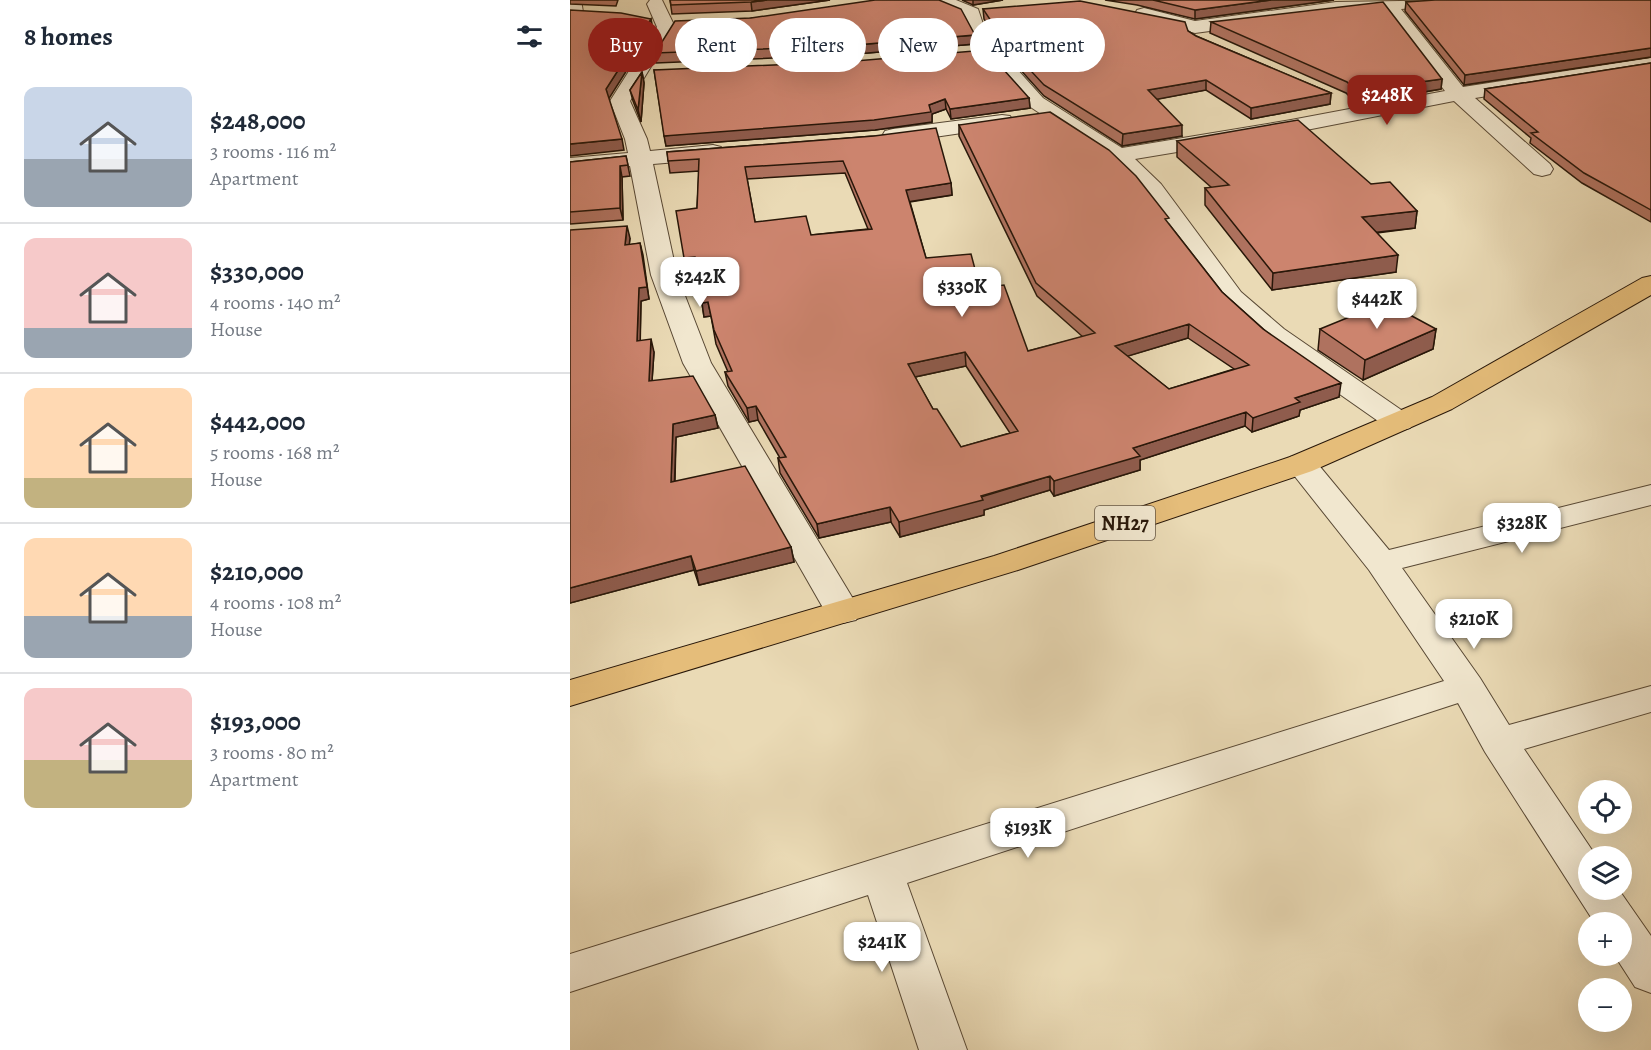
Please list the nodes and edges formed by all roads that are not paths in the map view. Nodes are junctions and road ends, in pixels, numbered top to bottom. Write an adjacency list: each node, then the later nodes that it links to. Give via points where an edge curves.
1 (941, 0): 14 (street, via 982,11 974,24 981,52)
2 (1251, 0): 9 (street)
3 (1456, 0): 4 (street)
4 (1385, 2): 9 (street); 13 (street)
5 (572, 8): 7 (street)
6 (1126, 11): 10 (street)
7 (594, 13)
8 (662, 16): 18 (street, via 666,27 650,72 620,101)
9 (1236, 20): 10 (street)
10 (1195, 27): 11 (street, via 1196,35)
11 (1213, 44)
12 (1651, 64): 13 (street)
13 (1458, 94): 17 (street); 20 (street)
14 (1054, 114): 15 (street); 17 (street)
15 (875, 139)
16 (734, 150): 18 (street)
17 (1118, 155): 22 (street, via 1153,189 1232,298 1274,335)
18 (640, 157): 19 (street); 26 (street, via 643,228 697,363)
19 (570, 165)
20 (1542, 169)
21 (1651, 284): 22 (highway, NH27, via 1442,403)
22 (1399, 422): 23 (highway, NH27)
23 (1301, 464): 25 (street); 26 (highway, NH27, via 1006,563)
24 (1651, 495): 25 (street)
25 (1381, 563): 27 (street)
26 (843, 612): 28 (highway, NH27)
27 (1467, 687): 30 (street); 32 (street)
28 (570, 693)
29 (1651, 699): 30 (street)
30 (1498, 742): 31 (street)
31 (1578, 864)
32 (882, 874): 34 (street); 36 (street)
33 (1632, 945): 35 (street)
34 (570, 974)
35 (1651, 974)
36 (943, 1050)

